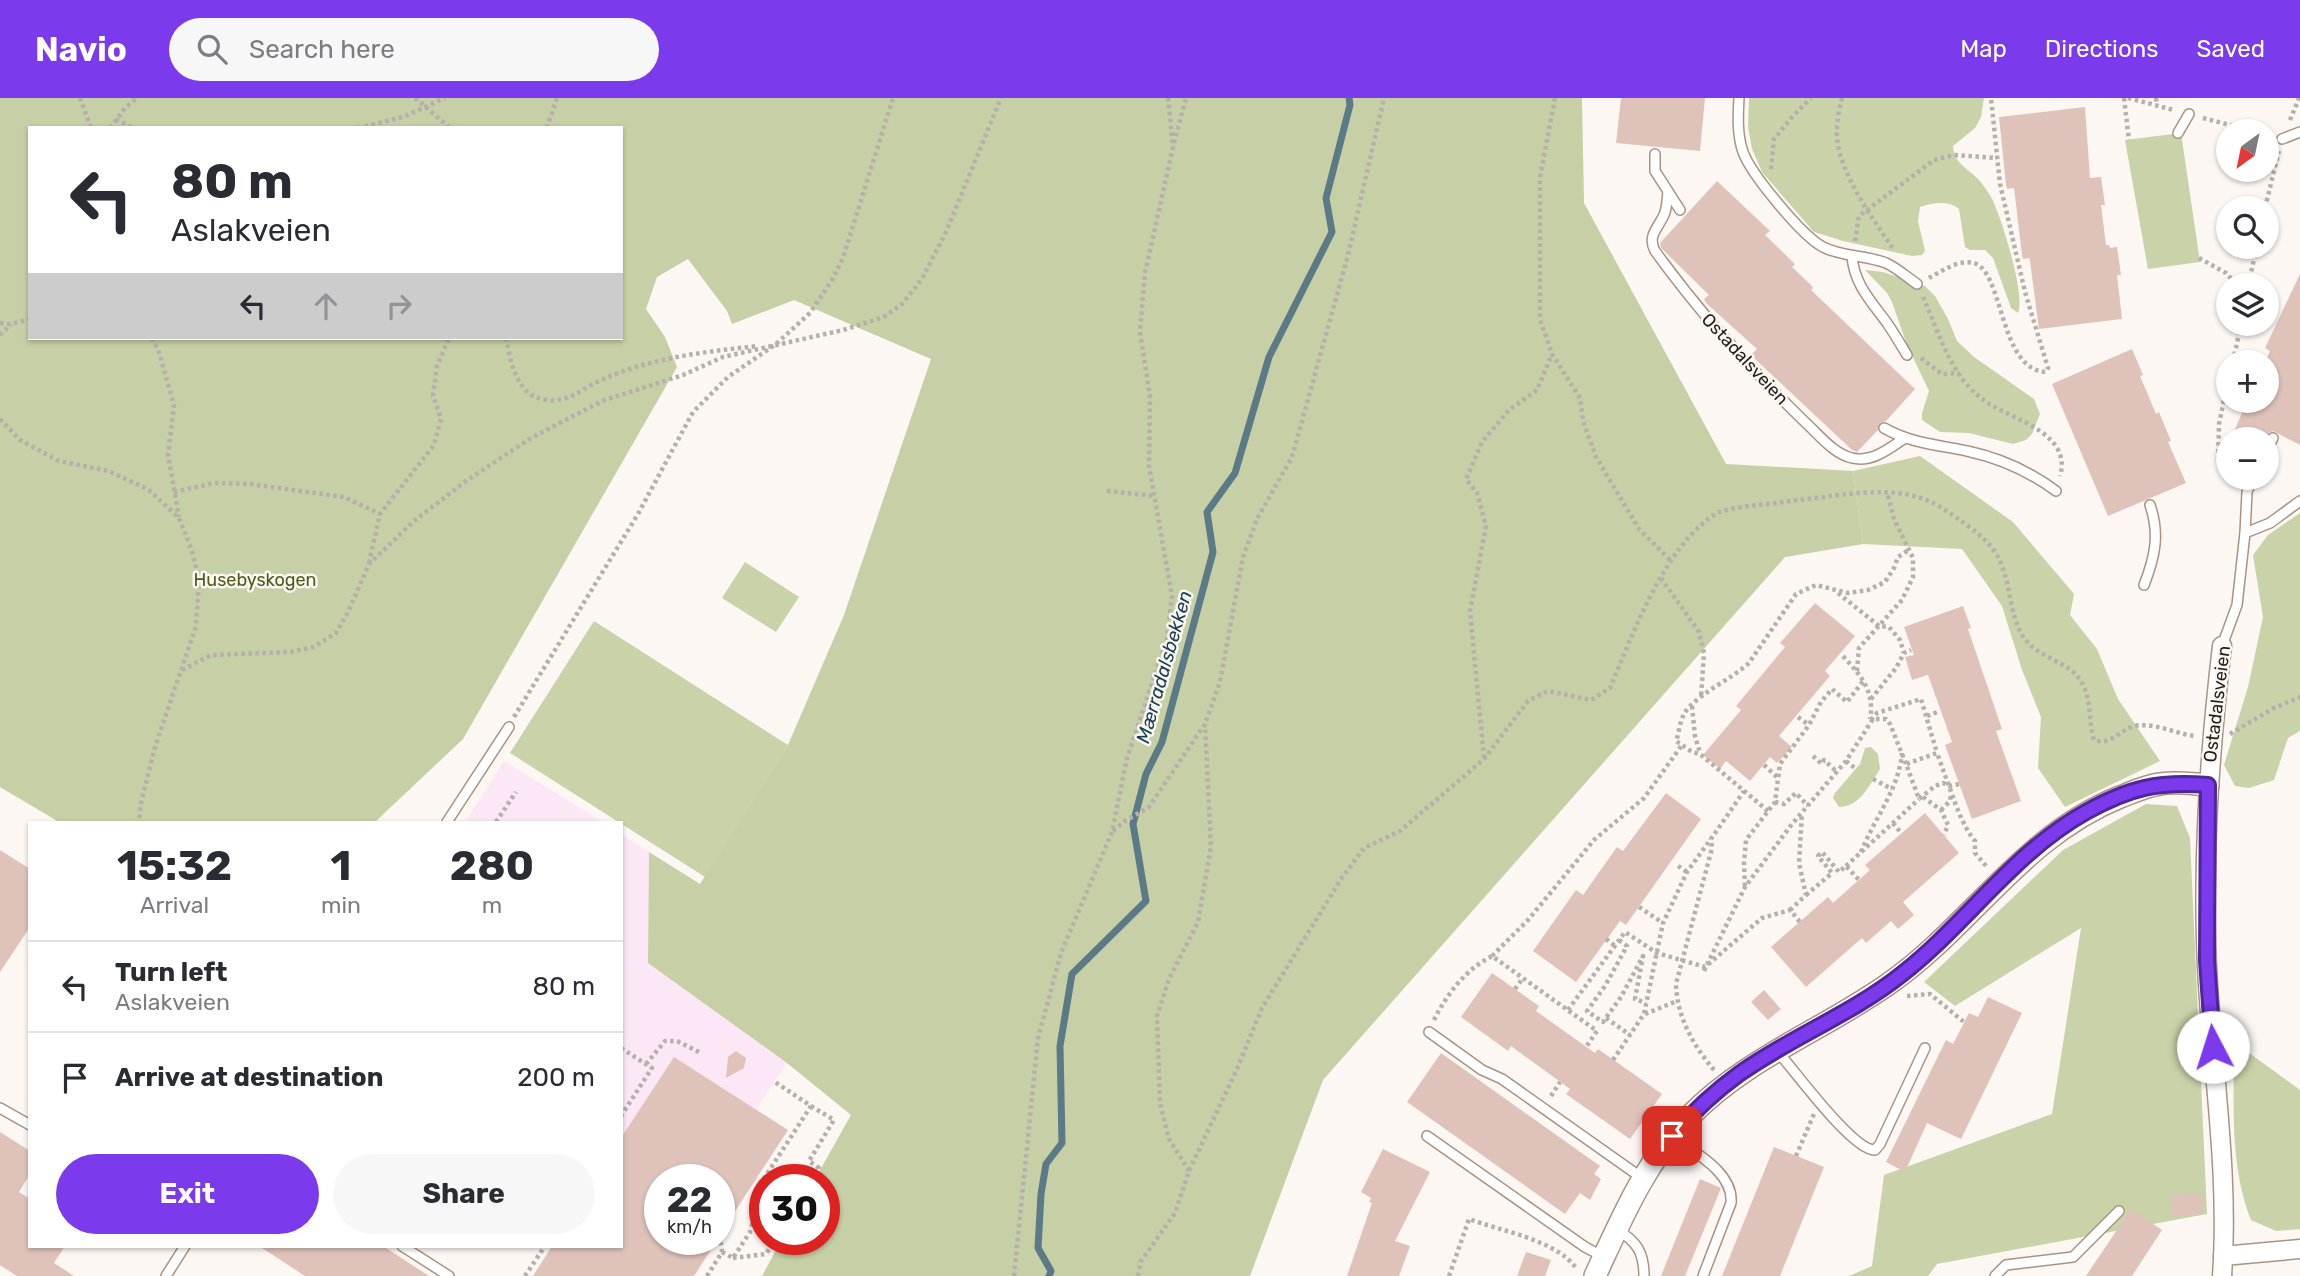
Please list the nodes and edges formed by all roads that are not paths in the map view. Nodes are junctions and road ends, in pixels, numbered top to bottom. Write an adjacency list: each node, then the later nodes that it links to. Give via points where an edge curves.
1 (1739, 98): 9 (lane, via 1743,152 1768,190 1812,240)
2 (2189, 114): 4 (lane)
3 (2300, 132): 5 (lane)
4 (2178, 133)
5 (2282, 139)
6 (1654, 154): 7 (lane, via 1655,171)
7 (1668, 192): 8 (lane); 13 (lane, Ostadalsveien, via 1666,209 1651,242 1670,272 1768,387 1851,458 1871,457)
8 (1680, 210)
9 (1852, 256): 10 (lane, via 1887,264); 11 (lane, via 1861,290)
10 (1917, 284)
11 (1907, 355)
12 (1884, 428): 13 (lane)
13 (1905, 438): 15 (lane, via 1991,456 2034,475)
14 (2248, 490): 18 (lane, Ostadalsveien)
15 (2056, 491)
16 (2300, 501): 18 (lane, via 2270,523)
17 (2150, 505): 19 (lane, via 2157,545)
18 (2245, 533): 20 (lane, Ostadalsveien, via 2237,605)
19 (2144, 585)
20 (2222, 646): 22 (street, Ostadalsveien)
21 (509, 727): 23 (lane)
22 (2208, 785): 26 (street, via 2145,787 2067,824 1900,976); 37 (street, Ostadalsveien, via 2208,983)
23 (448, 821)
24 (1429, 1032): 31 (lane)
25 (1926, 1048): 26 (lane, via 1875,1150 1850,1138)
26 (1777, 1050): 30 (street, via 1707,1100)
27 (0, 1108): 28 (lane)
28 (28, 1124)
29 (1427, 1136): 38 (lane, via 1585,1247)
30 (1672, 1136): 31 (street); 42 (lane, via 1715,1168 1732,1195)
31 (1642, 1178): 33 (street)
32 (2119, 1211): 43 (lane, via 2073,1257 2006,1265)
33 (1617, 1230): 38 (street); 41 (lane, via 1639,1247)
34 (184, 1248): 39 (lane)
35 (405, 1248): 40 (lane)
36 (2300, 1249): 37 (street)
37 (2223, 1256): 44 (street, Ostadalsveien)
38 (1593, 1268)
39 (166, 1276)
40 (449, 1276)
41 (1644, 1276)
42 (1703, 1276)
43 (1995, 1276)
44 (2222, 1276)

